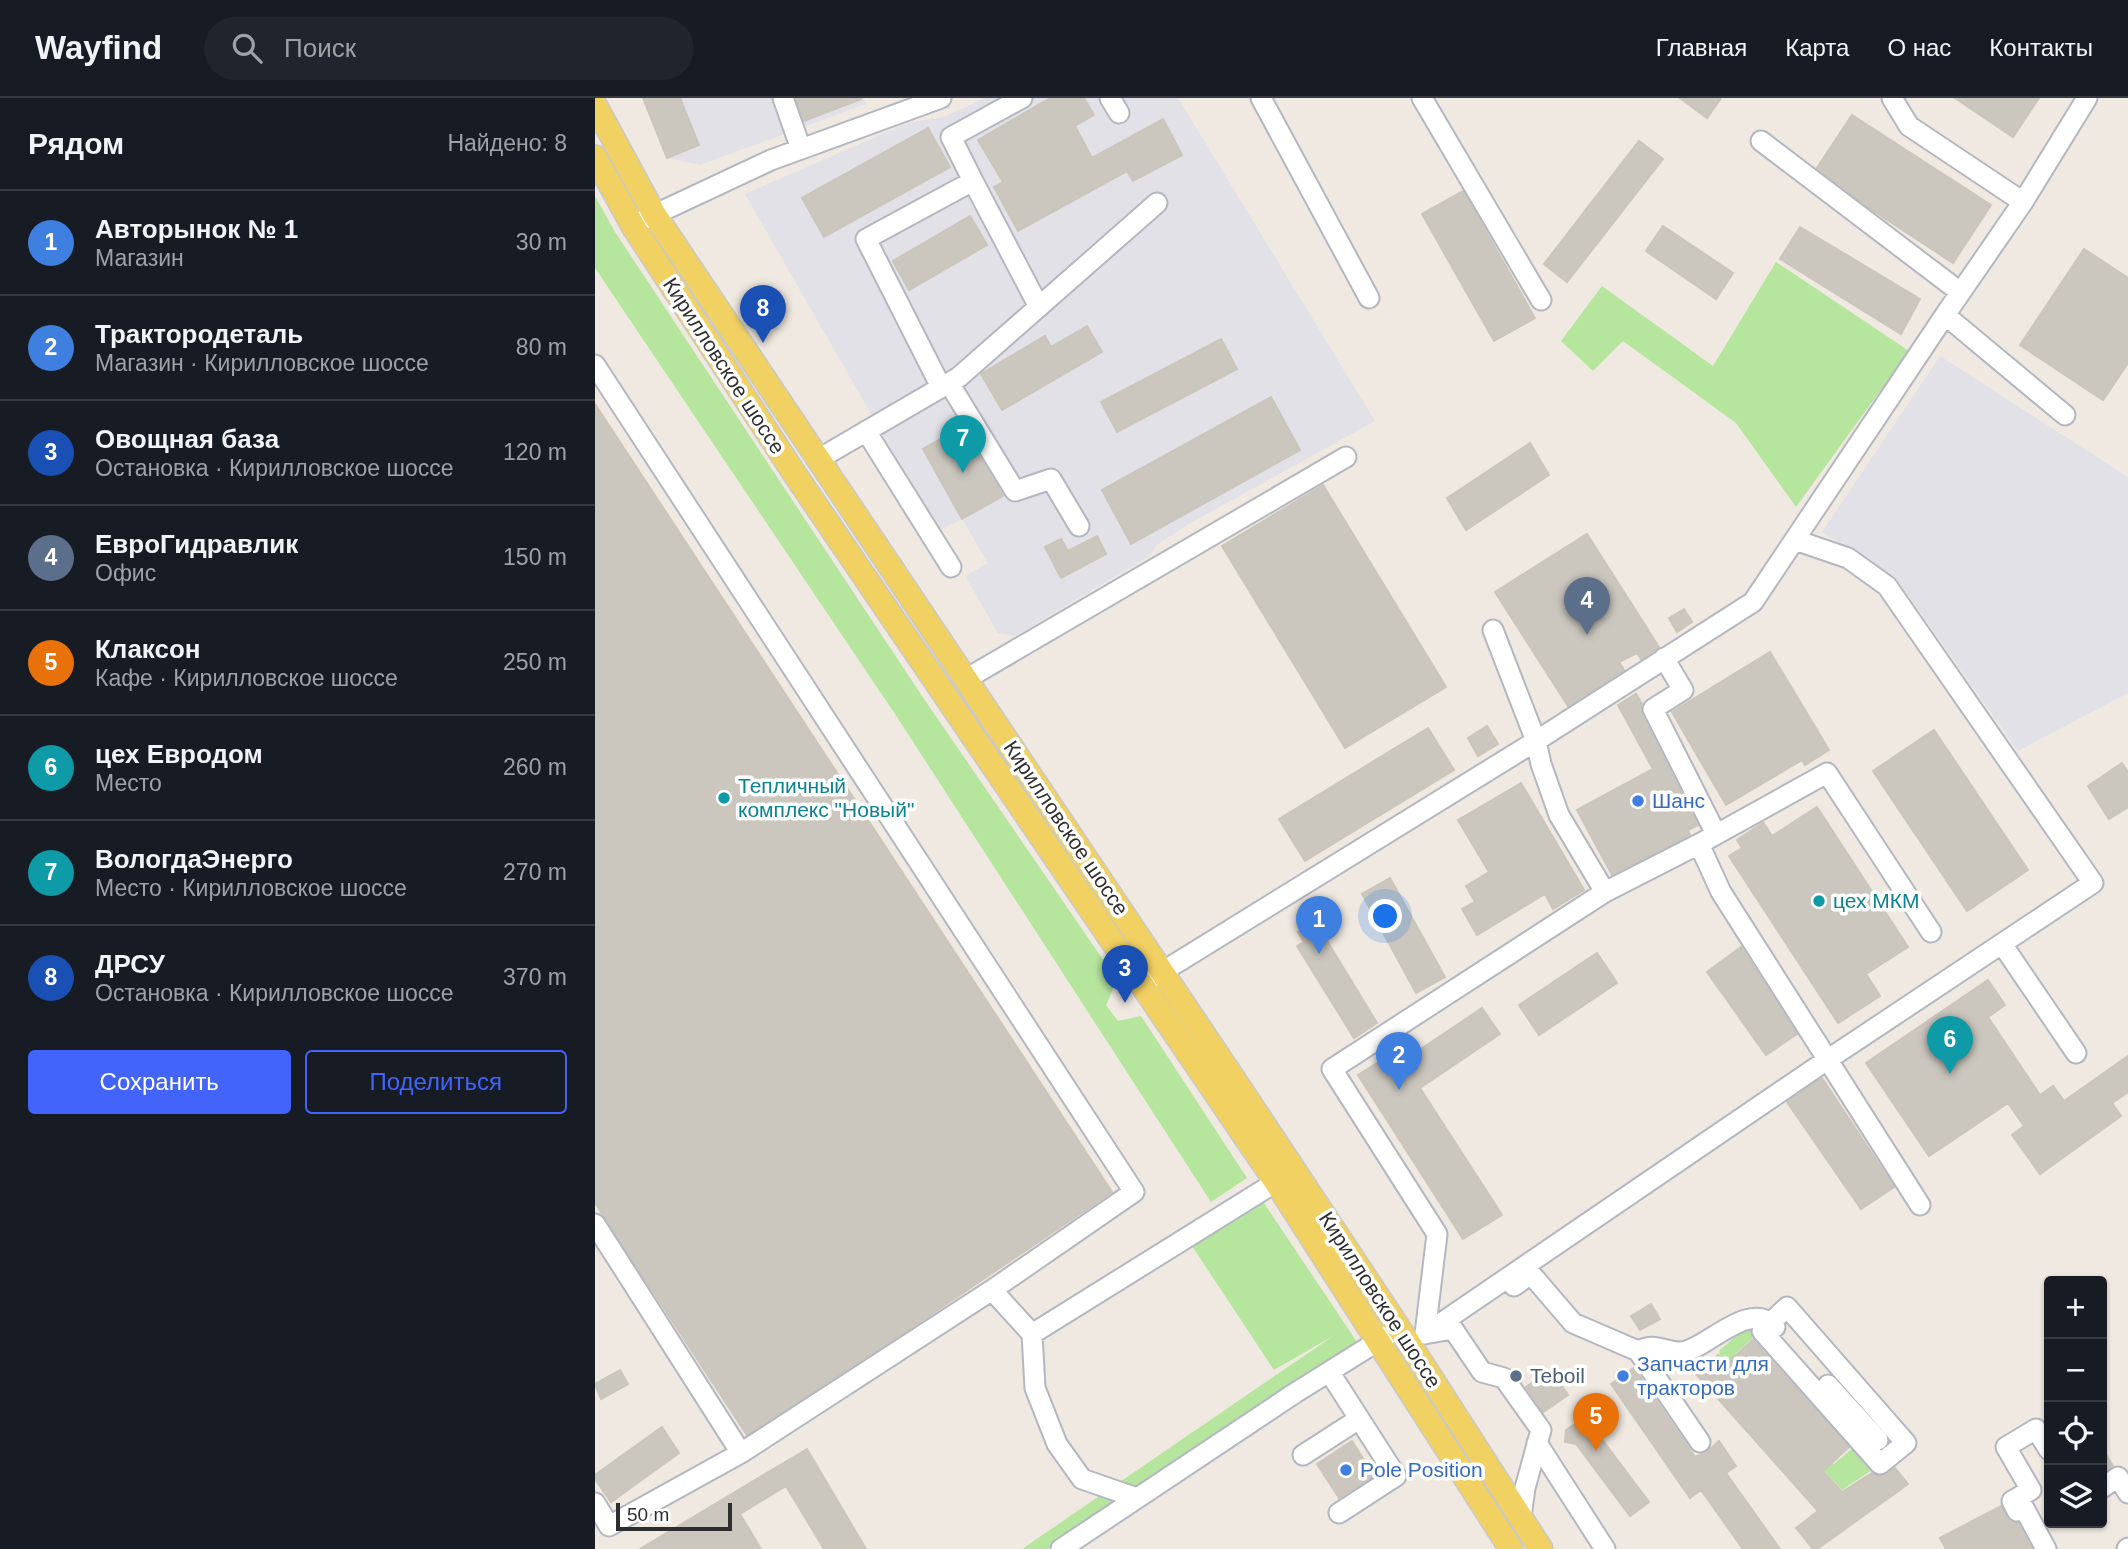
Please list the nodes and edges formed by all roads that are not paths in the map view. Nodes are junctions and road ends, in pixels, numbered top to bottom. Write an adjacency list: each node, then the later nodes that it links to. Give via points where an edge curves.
1 (783, 98): 11 (street)
2 (941, 98): 9 (street)
3 (1022, 98): 13 (street, via 951,137)
4 (1261, 98): 19 (street)
5 (1422, 98): 20 (street)
6 (1892, 98): 14 (street, via 1909,126)
7 (2087, 98): 14 (street)
8 (595, 105): 16 (main road, Кирилловское шоссе)
9 (890, 106): 11 (street)
10 (1761, 141): 18 (street)
11 (801, 149): 16 (street)
12 (595, 158): 17 (main road, Кирилловское шоссе)
13 (973, 181): 21 (street); 24 (street, via 866,239)
14 (2023, 202): 18 (street)
15 (1157, 203): 21 (street)
16 (653, 214): 17 (street); 28 (main road, Кирилловское шоссе)
17 (633, 226): 41 (main road, Кирилловское шоссе)
18 (1960, 292): 22 (street)
19 (1369, 299)
20 (1541, 300)
21 (1039, 307): 24 (street)
22 (1945, 315): 25 (street); 30 (street)
23 (595, 365): 47 (street, via 1135,1192)
24 (945, 385): 26 (street); 29 (street, via 1015,491 1051,479)
25 (2065, 415)
26 (866, 431): 28 (street); 31 (street)
27 (1346, 457): 34 (street)
28 (817, 460): 34 (main road, Кирилловское шоссе)
29 (1079, 526)
30 (1795, 540): 33 (street, via 1753,602); 39 (street, via 1848,558 1887,586 2094,883)
31 (951, 567)
32 (1493, 629): 35 (street)
33 (1664, 658): 35 (street); 36 (street, via 1683,690 1653,709)
34 (966, 679): 40 (main road, Кирилловское шоссе)
35 (1536, 741): 37 (street, via 1559,815); 40 (street)
36 (1707, 839): 37 (street); 38 (street, via 1827,773); 43 (street, via 1721,892)
37 (1605, 892): 51 (street, via 1332,1069 1437,1234)
38 (1931, 932)
39 (2002, 944): 42 (street); 43 (street)
40 (1162, 971): 41 (street); 51 (main road, Кирилловское шоссе)
41 (1142, 985): 44 (main road, Кирилловское шоссе)
42 (2076, 1053)
43 (1827, 1060): 45 (street); 51 (street)
44 (1276, 1182): 50 (street); 52 (main road, Кирилловское шоссе)
45 (1920, 1205)
46 (595, 1224): 60 (street)
47 (992, 1290): 50 (street); 60 (street)
48 (1770, 1321): 48 (street, via 1787,1307 1906,1443 1880,1464 1762,1331); 53 (street, via 1760,1317 1736,1324 1683,1352 1649,1346); 56 (street)
49 (1453, 1329): 51 (street); 53 (street, via 1531,1274 1573,1323); 59 (street, via 1482,1372 1504,1378 1541,1430)
50 (1032, 1334): 64 (street, via 1035,1388 1057,1444 1082,1479)
51 (1411, 1336): 52 (street); 67 (main road, Кирилловское шоссе)
52 (1378, 1341): 54 (street); 69 (main road, Кирилловское шоссе)
53 (1638, 1351): 57 (street)
54 (1329, 1373): 55 (street); 64 (street)
55 (1359, 1419): 61 (street); 66 (street, via 1396,1476)
56 (1878, 1440)
57 (1700, 1442)
58 (2044, 1442): 72 (street, via 2036,1429 2006,1447 2031,1490 2012,1501 2017,1511 2024,1508)
59 (1537, 1443): 67 (street); 71 (street)
60 (741, 1453): 65 (street, via 609,1526)
61 (1303, 1455)
62 (2107, 1485): 63 (street, via 2118,1477)
63 (2128, 1493)
64 (1137, 1498): 68 (street)
65 (595, 1503)
66 (1339, 1513)
67 (1521, 1517): 70 (main road, Кирилловское шоссе)
68 (1061, 1549)
69 (1511, 1549)
70 (1541, 1549)
71 (1605, 1549)
72 (2046, 1549)

